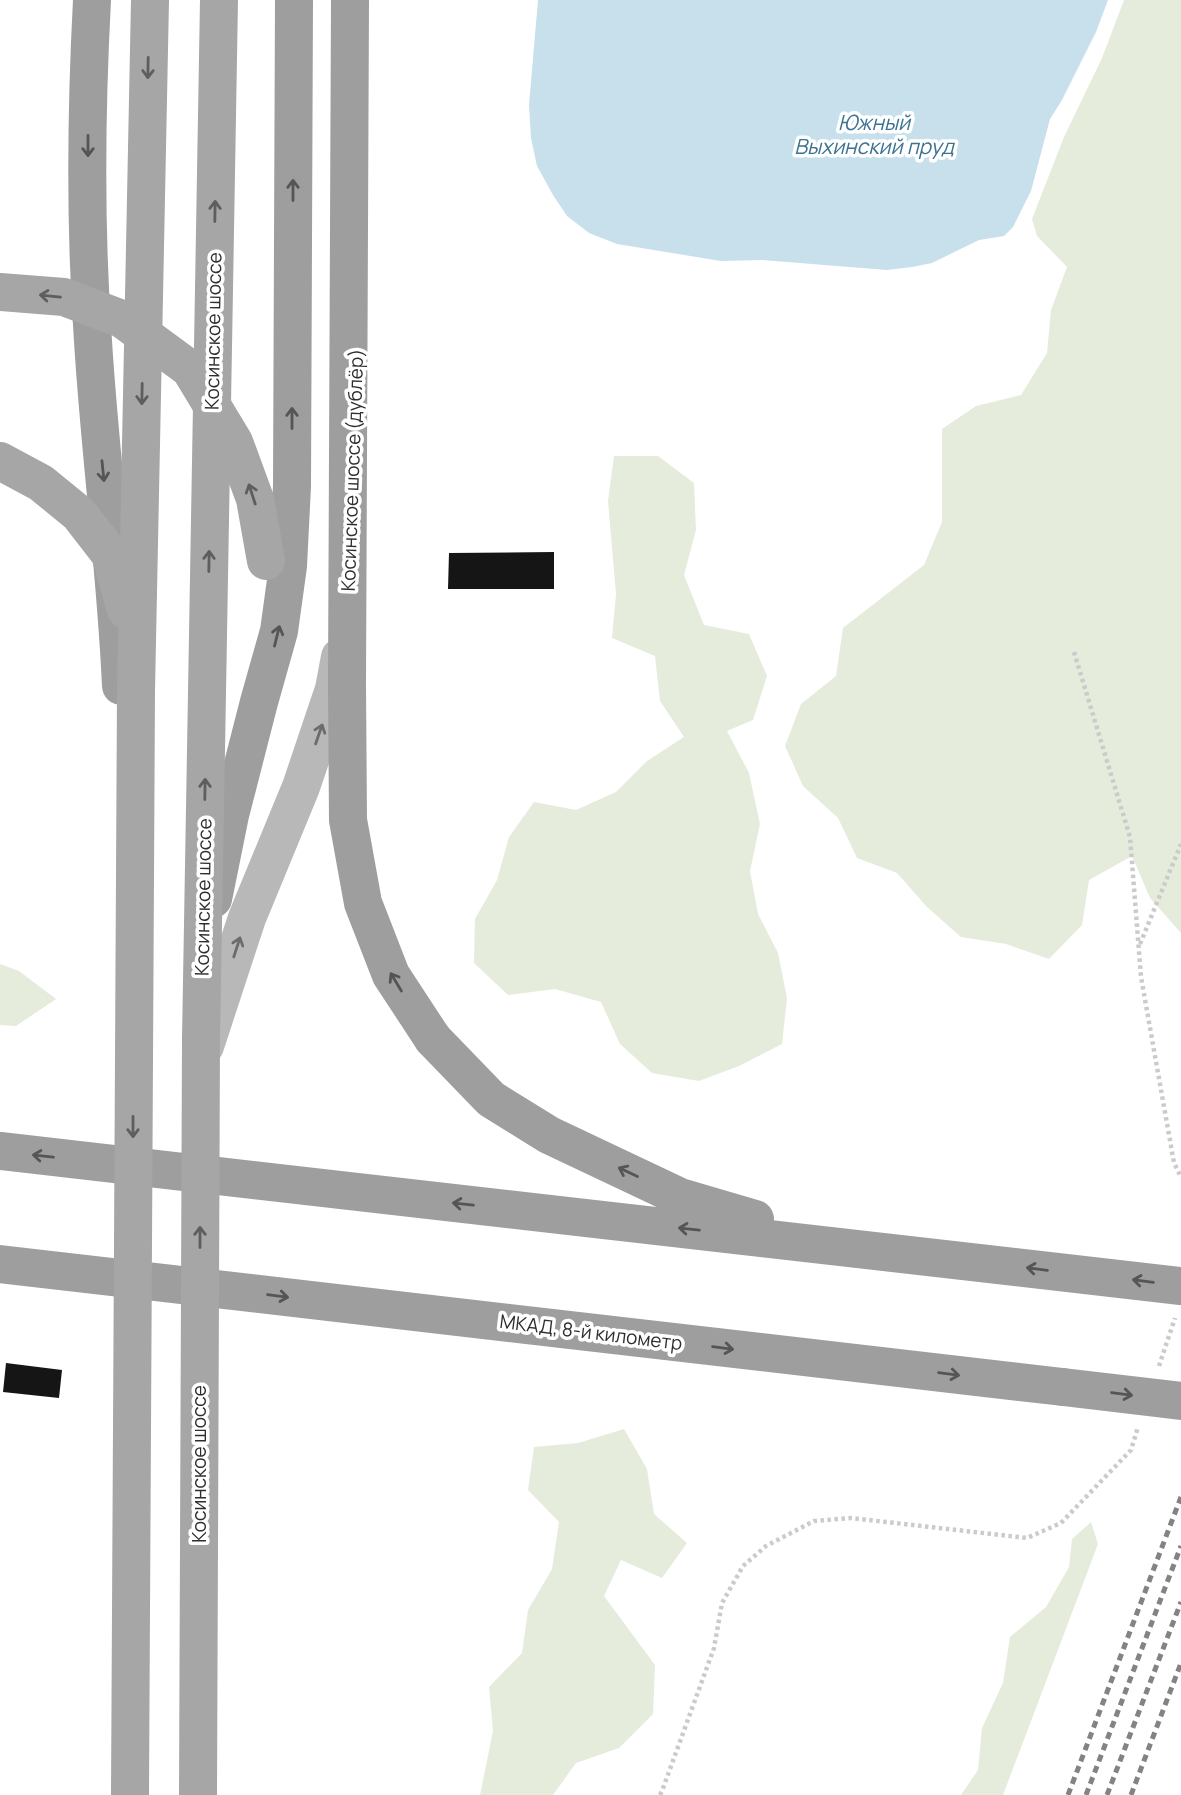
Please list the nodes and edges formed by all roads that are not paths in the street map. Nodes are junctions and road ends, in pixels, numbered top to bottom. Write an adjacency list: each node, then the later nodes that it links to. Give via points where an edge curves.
1 (92, 0): 11 (highway, one-way to 11, via 88,212 122,726)
2 (150, 0): 10 (main road, one-way to 10, bridge)
3 (219, 0): 25 (main road, Косинское шоссе, one-way to 3, bridge, via 201,1053)
4 (294, 0): 12 (highway, one-way to 4, via 195,1013 205,943 230,815 279,631 288,566)
5 (350, 0): 14 (highway, one-way to 5, bridge, via 680,1197 549,1135 491,1099 433,1039 391,975 363,903 348,820)
6 (359, 0): 12 (main road, Косинское шоссе (дублёр), one-way to 6, via 247,918 334,690 348,609 354,519)
7 (0, 292): 9 (main road, one-way to 7, bridge, via 255,499 234,442 190,369 122,319 64,297)
8 (0, 461): 10 (main road, bridge, via 41,483 79,514 110,554 128,618)
9 (266, 561)
10 (136, 691): 23 (main road, one-way to 23, bridge)
11 (122, 1073)
12 (193, 1082)
13 (0, 1151): 14 (highway, one-way to 13)
14 (855, 1248): 18 (highway, one-way to 14, via 1105,1276)
15 (0, 1264): 16 (highway, МКАД, 8-й километр)
16 (210, 1288): 17 (highway); 21 (highway, МКАД, 8-й километр, one-way to 21, bridge, via 1063,1387)
17 (0, 1289)
18 (1179, 1299)
19 (121, 1353): 22 (highway)
20 (192, 1355): 24 (highway)
21 (1168, 1388)
22 (117, 1795)
23 (130, 1795)
24 (190, 1795)
25 (198, 1795)

